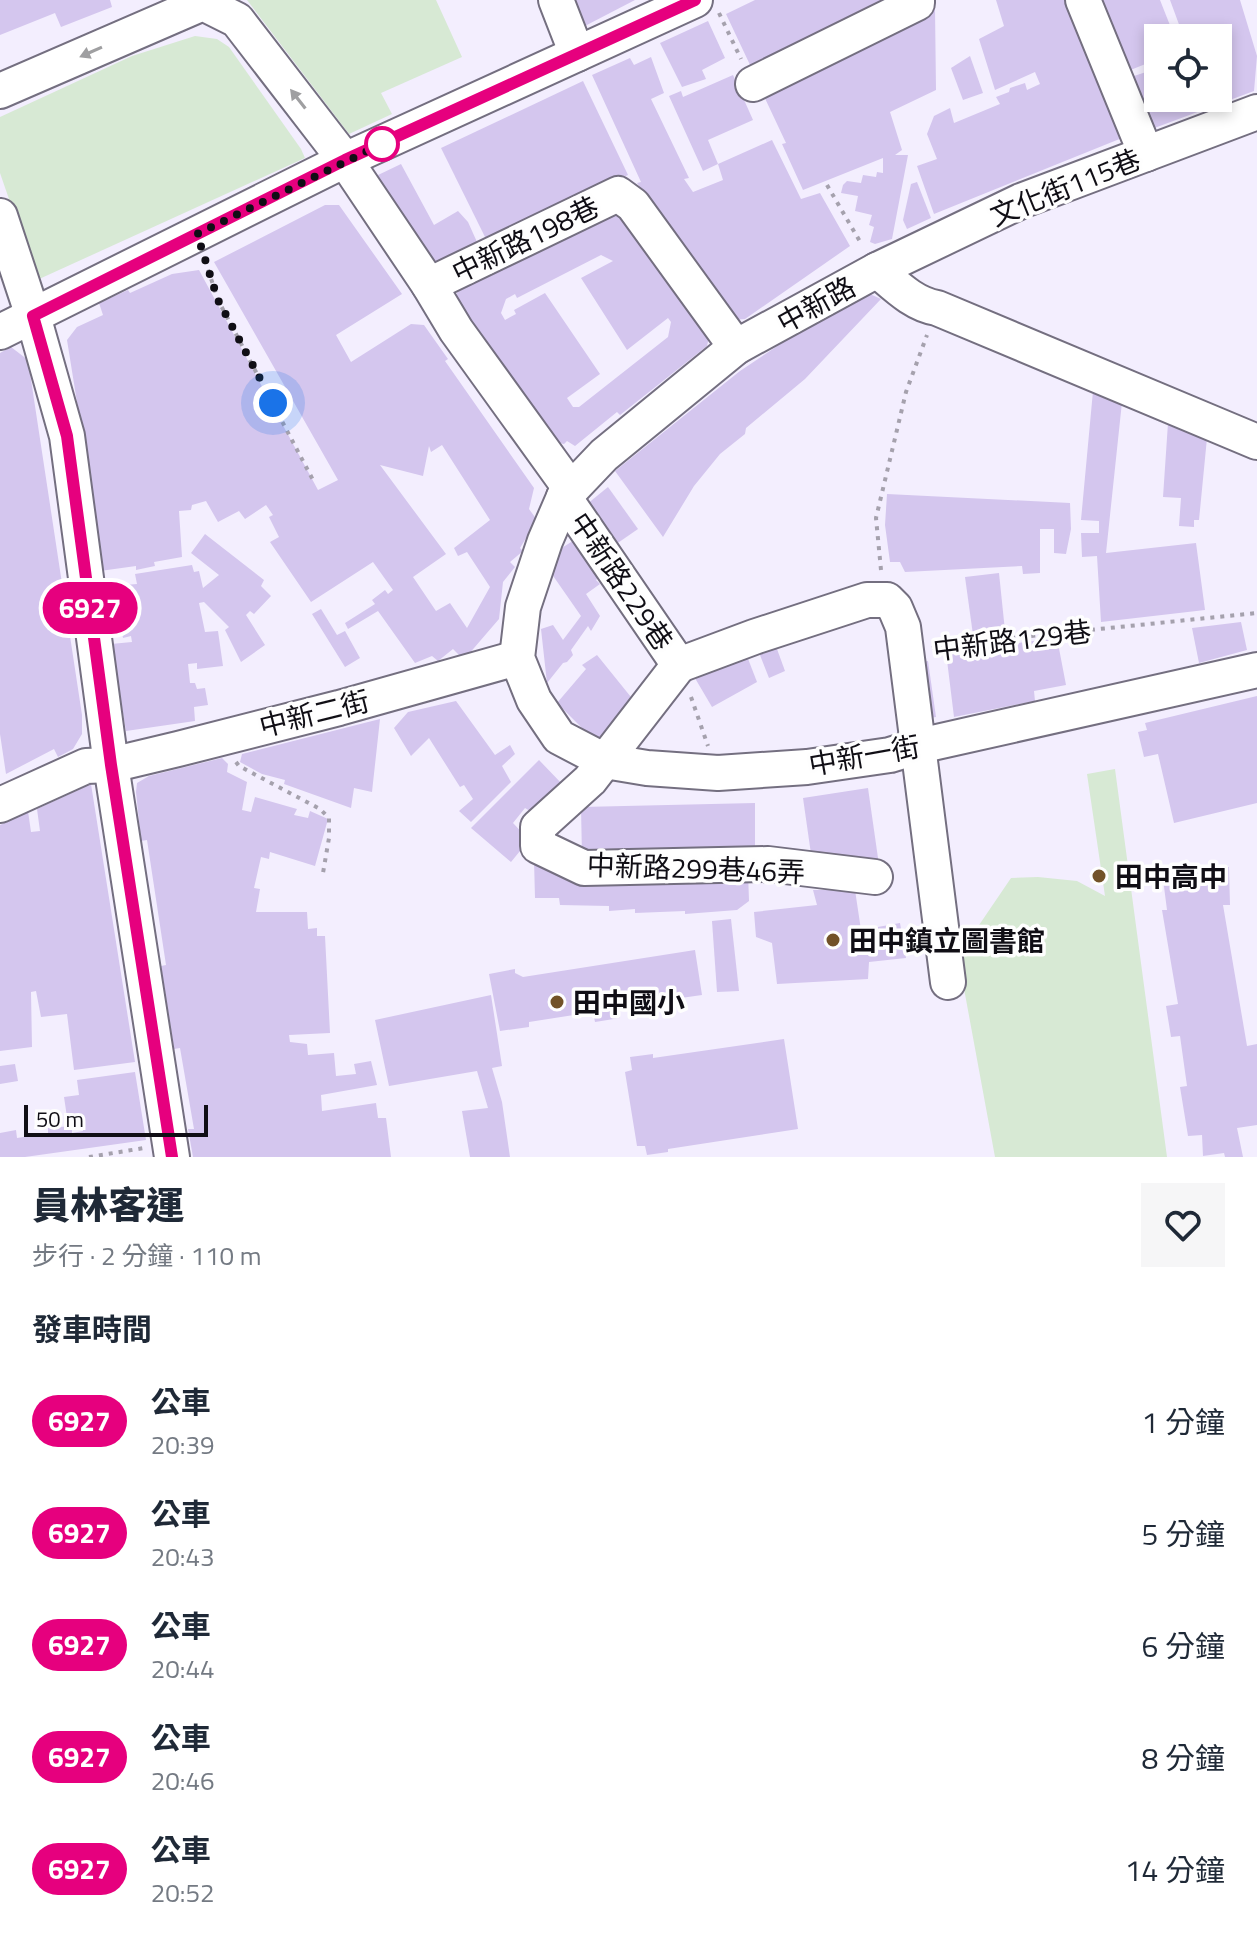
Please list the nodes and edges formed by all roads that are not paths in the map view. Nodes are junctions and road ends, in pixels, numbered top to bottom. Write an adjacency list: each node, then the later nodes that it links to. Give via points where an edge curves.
1 (556, 0): 5 (street)
2 (695, 0): 5 (street)
3 (917, 0): 6 (street)
4 (1083, 0): 9 (street)
5 (577, 54): 10 (street)
6 (753, 84)
7 (0, 91): 10 (street, 中新路229巷, one-way to 7, via 237,20 203,3)
8 (1257, 112): 9 (street, 文化街115巷)
9 (1146, 154): 12 (street, 文化街115巷, via 1021,201)
10 (345, 160): 13 (street, 中新路229巷); 14 (street)
11 (0, 216): 14 (street)
12 (877, 270): 16 (street, 中新路); 17 (street, 中新路, via 927,306)
13 (429, 285): 16 (street, 中新路198巷, via 618,194 633,205); 18 (street, 中新路229巷)
14 (33, 316): 15 (street); 24 (street, via 67,436)
15 (0, 332)
16 (736, 347): 18 (street, 中新路, via 604,455)
17 (1257, 442)
18 (567, 493): 19 (street, 中新路, via 523,607); 20 (street, 中新路229巷)
19 (517, 658): 23 (street, 中新一街, via 534,700 559,737); 24 (street, 中新二街)
20 (679, 665): 22 (street, 中新路129巷, via 867,600 887,600 903,627); 23 (street)
21 (1257, 670): 22 (street, 中新一街)
22 (919, 746): 23 (street, 中新一街, via 807,767 718,773); 27 (street, 中新路129巷)
23 (605, 761): 26 (street, 中新路299巷46弄, via 538,827 538,846 584,868 768,864)
24 (111, 765): 25 (street, 中新二街, via 86,766); 28 (street)
25 (0, 805)
26 (875, 877)
27 (948, 982)
28 (171, 1151)

